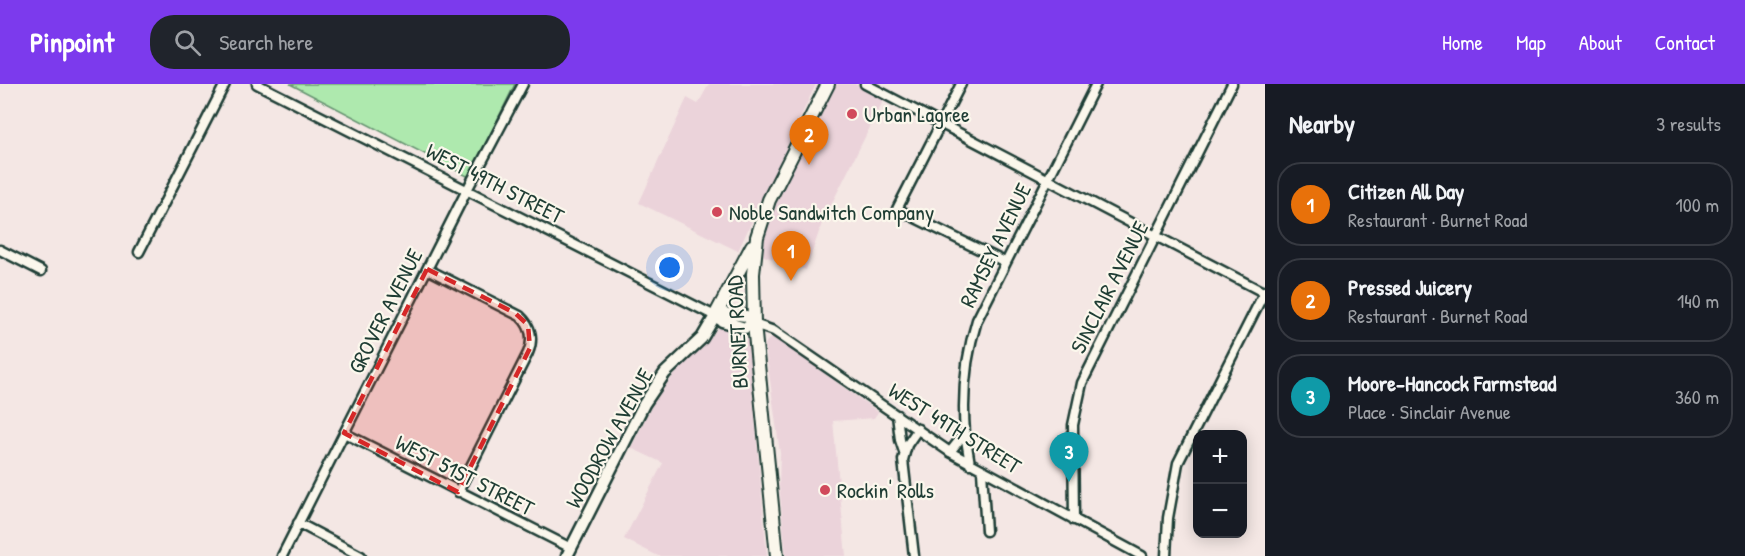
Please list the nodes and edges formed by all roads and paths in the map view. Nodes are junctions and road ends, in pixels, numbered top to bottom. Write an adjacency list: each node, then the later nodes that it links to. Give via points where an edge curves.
1 (225, 84): 15 (street)
2 (257, 84): 11 (street, WEST 49TH STREET)
3 (523, 84): 11 (street, GROVER AVENUE)
4 (828, 84): 13 (main road, BURNET ROAD, via 769,200)
5 (865, 84): 9 (street)
6 (961, 84): 9 (street)
7 (1096, 84): 10 (street, RAMSEY AVENUE)
8 (1232, 84): 12 (street, SINCLAIR AVENUE)
9 (941, 123): 10 (street); 16 (street, via 897,209)
10 (1047, 180): 12 (street); 16 (street, RAMSEY AVENUE)
11 (467, 190): 17 (street, GROVER AVENUE); 20 (street, WEST 49TH STREET)
12 (1155, 236): 19 (street); 31 (street, SINCLAIR AVENUE, via 1087,371 1078,398 1072,444)
13 (757, 237): 20 (main road); 21 (main road, BURNET ROAD)
14 (0, 250): 18 (street)
15 (139, 252)
16 (1005, 262): 25 (street, RAMSEY AVENUE, via 969,343 963,390)
17 (427, 269): 24 (street, GROVER AVENUE); 30 (street, via 520,316 530,330 530,348)
18 (40, 271)
19 (1265, 292): 40 (street, via 1178,463)
20 (715, 316): 21 (street, WEST 49TH STREET, via 745,328); 34 (street, WOODROW AVENUE, via 702,338 665,373 644,404)
21 (754, 324): 22 (street, WEST 49TH STREET, via 774,331); 37 (main road, BURNET ROAD)
22 (897, 415): 23 (street, WEST 49TH STREET); 26 (street)
23 (918, 429): 26 (street); 27 (street, WEST 49TH STREET)
24 (344, 433): 30 (street, WEST 51ST STREET); 32 (street, GROVER AVENUE)
25 (965, 433): 27 (street); 28 (street, RAMSEY AVENUE)
26 (904, 452): 38 (street)
27 (950, 452): 28 (street, WEST 49TH STREET)
28 (970, 464): 29 (street, WEST 49TH STREET)
29 (982, 471): 31 (street, WEST 49TH STREET); 33 (street)
30 (458, 492): 34 (street, WEST 51ST STREET)
31 (1074, 520): 39 (street, WEST 49TH STREET)
32 (298, 524): 35 (street, GROVER AVENUE); 36 (street)
33 (986, 531)
34 (569, 552)
35 (282, 556)
36 (361, 556)
37 (777, 556)
38 (914, 556)
39 (1142, 556)
40 (1166, 556)

